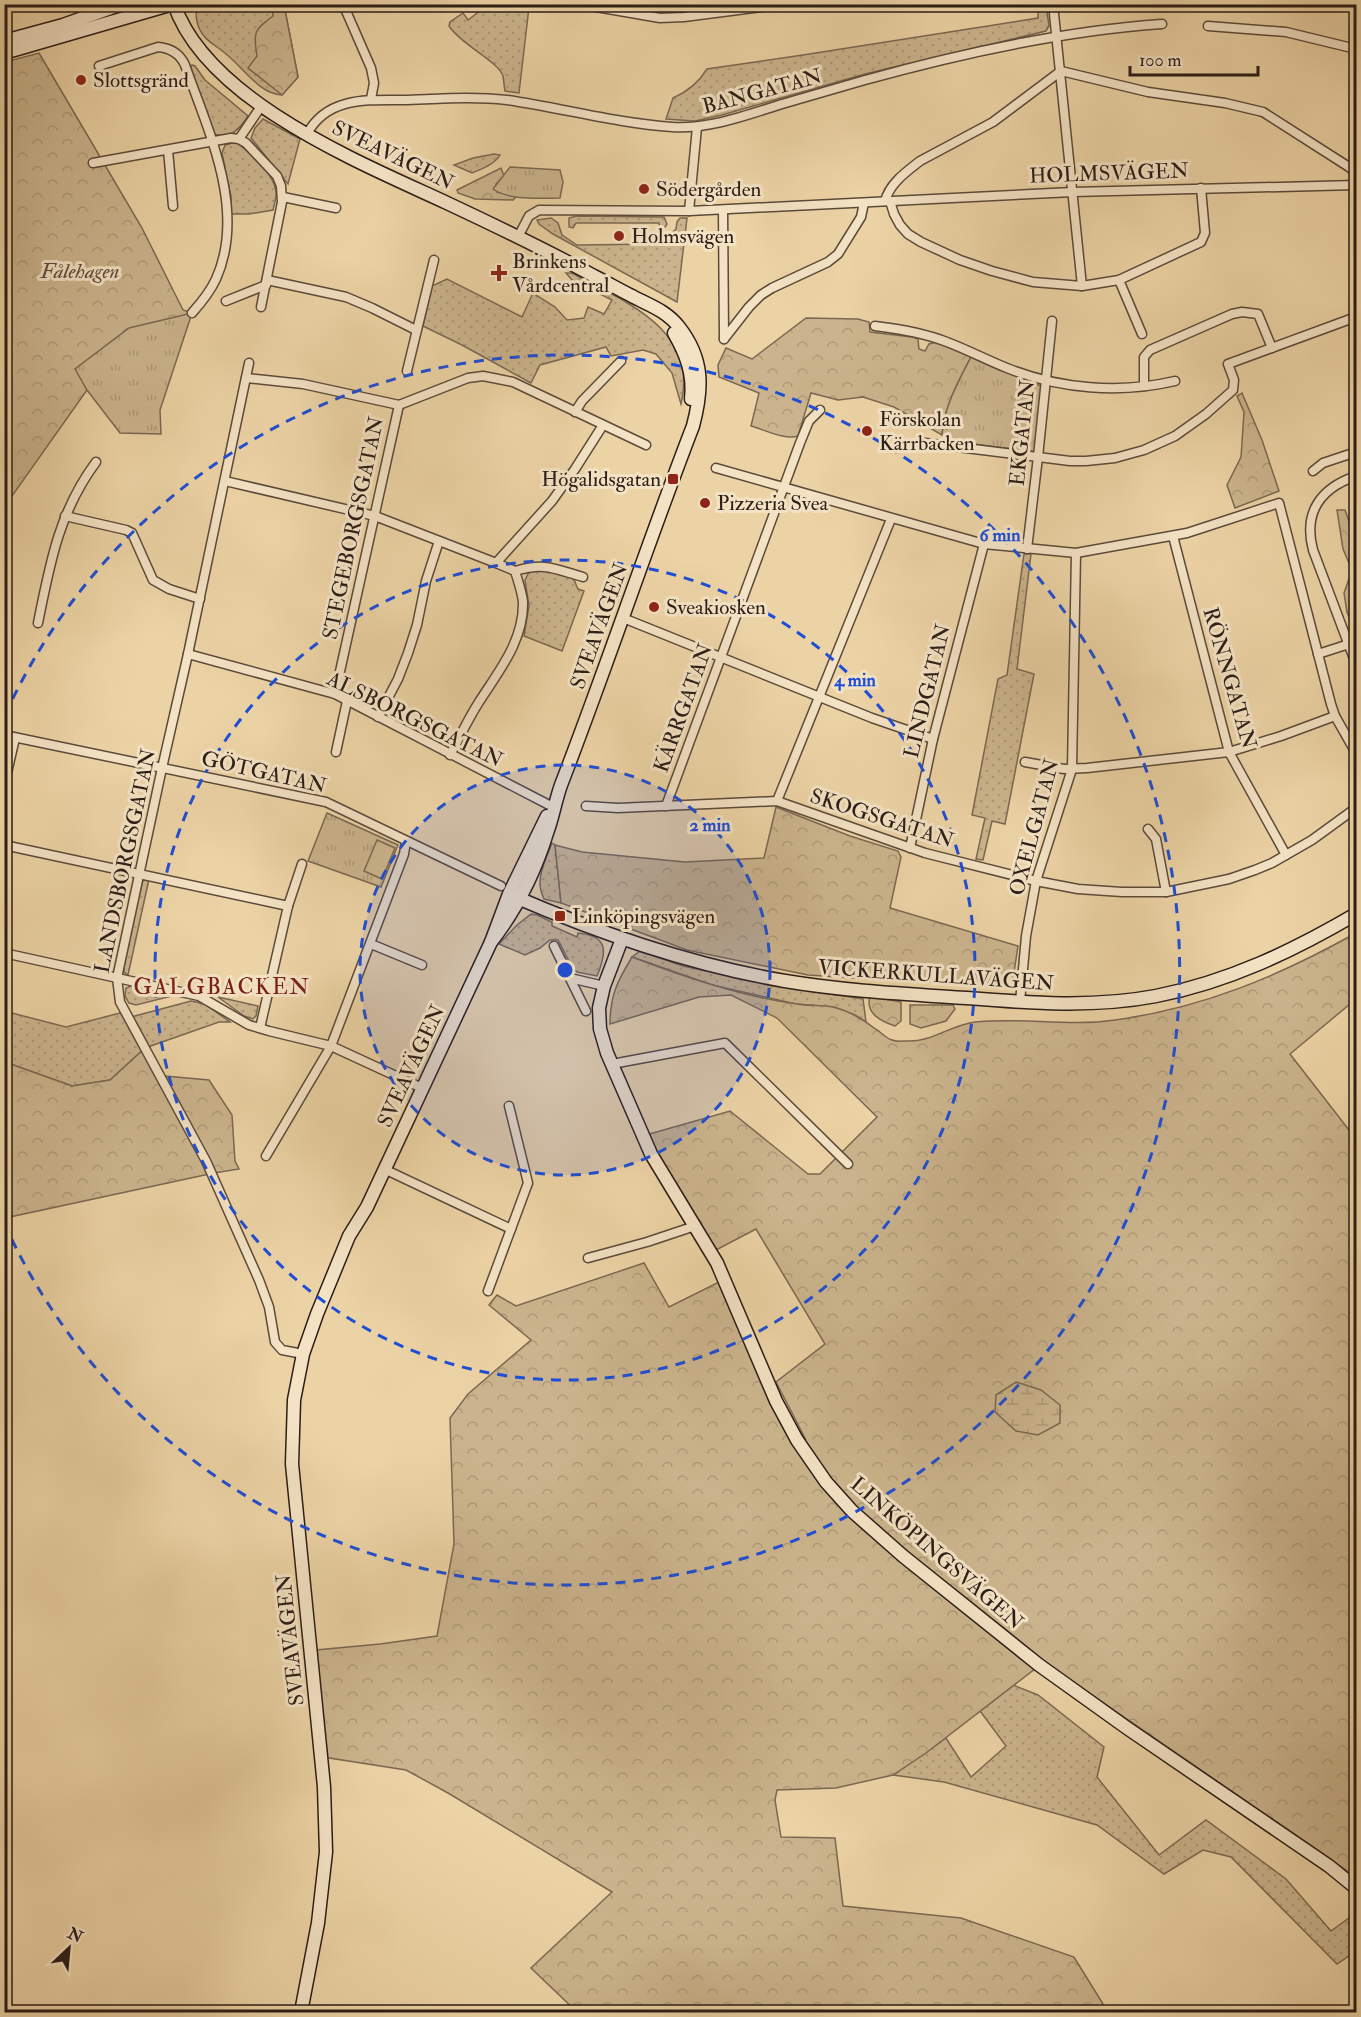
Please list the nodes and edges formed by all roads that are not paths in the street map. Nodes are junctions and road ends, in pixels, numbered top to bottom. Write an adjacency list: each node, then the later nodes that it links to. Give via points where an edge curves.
1 (122, 4): 10 (main road)
2 (173, 4): 12 (main road); 16 (main road, SVEAVÄGEN, via 206,58)
3 (343, 4): 15 (street, via 371,68)
4 (579, 4): 6 (street, via 660,18)
5 (1053, 4): 9 (street)
6 (781, 5)
7 (1162, 24): 9 (street, BANGATAN)
8 (1208, 26): 11 (street, via 1286,32)
9 (1057, 35): 14 (street); 17 (street, BANGATAN, via 877,77)
10 (4, 41)
11 (1356, 49)
12 (4, 53)
13 (99, 66): 20 (street, via 154,48 171,50 186,65)
14 (1061, 71): 23 (street, via 1148,92 1263,112); 26 (street); 28 (street, via 993,122 920,161 891,187)
15 (371, 99): 17 (street, BANGATAN, via 487,99 648,125); 18 (street, BANGATAN, via 330,110 315,120)
16 (262, 105): 18 (main road, SVEAVÄGEN); 19 (street)
17 (697, 127): 33 (street)
18 (307, 134): 34 (main road, SVEAVÄGEN)
19 (239, 139): 20 (street); 27 (street, via 277,176)
20 (212, 142): 21 (street); 41 (street, via 224,189 227,242 210,291)
21 (168, 150): 22 (street); 30 (street)
22 (93, 163)
23 (1356, 173)
24 (1356, 185): 25 (street, HOLMSVÄGEN)
25 (1201, 188): 26 (street, HOLMSVÄGEN); 36 (street, via 1205,232 1201,242)
26 (1072, 192): 28 (street, HOLMSVÄGEN); 38 (street)
27 (283, 197): 31 (street); 37 (street)
28 (887, 201): 29 (street, HOLMSVÄGEN); 38 (street, via 908,234 960,260 1019,279)
29 (864, 202): 32 (street, HOLMSVÄGEN); 32 (street, via 861,217 838,254 761,296 724,339)
30 (173, 206)
31 (336, 208)
32 (723, 210): 33 (street, HOLMSVÄGEN)
33 (689, 211): 34 (street, HOLMSVÄGEN, via 539,210 529,216)
34 (518, 237): 81 (main road, SVEAVÄGEN, via 632,297 674,333 688,362 692,389 680,457)
35 (434, 260): 45 (street)
36 (1119, 280): 38 (street); 46 (street)
37 (266, 282): 39 (street); 40 (street); 45 (street, via 346,297)
38 (1082, 286)
39 (226, 301)
40 (261, 307)
41 (192, 313)
42 (1356, 317): 47 (street)
43 (1052, 321): 52 (street, EKGATAN)
44 (875, 326): 52 (street, via 927,335)
45 (416, 330): 50 (street)
46 (1142, 334)
47 (1272, 348): 54 (street, via 1258,314 1232,314 1146,353); 62 (street, via 1228,364 1233,390 1188,427 1159,443 1102,460)
48 (621, 361): 57 (street)
49 (249, 363): 51 (street, LANDSBORGSGATAN)
50 (407, 371)
51 (246, 378): 55 (street, via 303,384); 67 (street, LANDSBORGSGATAN)
52 (1046, 381): 54 (street, via 1091,388); 62 (street, EKGATAN)
53 (1175, 381): 54 (street)
54 (1144, 386)
55 (399, 405): 57 (street, via 468,378 483,376 513,382); 70 (street, STEGEBORGSGATAN)
56 (820, 410): 68 (street, KÄRRGATAN, via 809,421)
57 (575, 412): 58 (street)
58 (603, 425): 60 (street); 77 (street, via 552,501)
59 (926, 443): 62 (street)
60 (646, 445)
61 (1356, 452): 65 (street, via 1323,463)
62 (1038, 458): 75 (street, EKGATAN)
63 (96, 462): 69 (street)
64 (716, 468): 68 (street)
65 (1313, 471)
66 (1356, 477): 83 (street, via 1333,486 1323,496 1312,517 1310,533)
67 (225, 481): 70 (street); 80 (street, LANDSBORGSGATAN)
68 (784, 488): 71 (street); 86 (street, KÄRRGATAN)
69 (65, 516): 80 (street, via 132,533 153,580); 82 (street, via 53,551)
70 (375, 516): 73 (street); 88 (street, STEGEBORGSGATAN)
71 (891, 519): 74 (street); 89 (street)
72 (1173, 536): 76 (street); 85 (street, via 1279,503); 97 (street, RÖNNGATAN)
73 (439, 541): 77 (street); 92 (street, via 408,653)
74 (984, 544): 75 (street); 95 (street, LINDGATAN)
75 (1027, 549): 76 (street)
76 (1076, 554): 102 (street, OXELGATAN)
77 (496, 563): 78 (street)
78 (515, 571): 79 (street, via 545,566); 99 (street, via 523,602 517,634 504,665)
79 (583, 577)
80 (200, 598): 84 (street, LANDSBORGSGATAN)
81 (623, 618): 86 (street); 107 (main road, SVEAVÄGEN)
82 (38, 623)
83 (1349, 644): 85 (street); 87 (street)
84 (188, 654): 88 (street, ALSBORGSGATAN); 101 (street, LANDSBORGSGATAN)
85 (1318, 654): 91 (street)
86 (721, 657): 89 (street); 106 (street, KÄRRGATAN)
87 (1356, 664)
88 (335, 694): 90 (street, ALSBORGSGATAN)
89 (819, 697): 95 (street); 104 (street)
90 (347, 701): 92 (street, ALSBORGSGATAN); 96 (street)
91 (1335, 716): 97 (street); 98 (street)
92 (378, 717): 99 (street, ALSBORGSGATAN)
93 (4, 735): 94 (street, GÖTGATAN)
94 (15, 738): 101 (street, GÖTGATAN); 103 (street)
95 (933, 739): 112 (street, LINDGATAN)
96 (336, 752)
97 (1229, 752): 102 (street); 113 (street, RÖNNGATAN)
98 (1356, 753)
99 (450, 755): 107 (street, ALSBORGSGATAN)
100 (1025, 762): 102 (street)
101 (162, 768): 110 (street, GÖTGATAN, via 316,800); 115 (street, LANDSBORGSGATAN)
102 (1072, 769): 116 (street, OXELGATAN)
103 (4, 786)
104 (777, 801): 106 (street, SKOGSGATAN); 112 (street, SKOGSGATAN)
105 (586, 806): 106 (street, SKOGSGATAN)
106 (666, 806)
107 (553, 807): 118 (main road, SVEAVÄGEN, via 547,835)
108 (1356, 808): 113 (street, SKOGSGATAN)
109 (1148, 829): 117 (street, via 1156,839)
110 (406, 841): 118 (street, GÖTGATAN); 122 (street)
111 (4, 845): 115 (street)
112 (910, 848): 116 (street, SKOGSGATAN)
113 (1286, 855): 117 (street, SKOGSGATAN, via 1229,879)
114 (303, 864): 119 (street)
115 (139, 873): 119 (street); 126 (street, LANDSBORGSGATAN)
116 (1036, 881): 117 (street, SKOGSGATAN, via 1102,892); 129 (street, OXELGATAN)
117 (1166, 892)
118 (510, 893): 121 (main road, VICKERKULLAVÄGEN); 134 (main road, SVEAVÄGEN, via 512,914 490,942)
119 (288, 906): 131 (street)
120 (1356, 914): 129 (main road, VICKERKULLAVÄGEN, via 1265,963 1194,987 1123,1001)
121 (622, 939): 128 (main road, LINKÖPINGSVÄGEN); 129 (main road, VICKERKULLAVÄGEN, via 706,964 785,981 861,991)
122 (371, 944): 125 (street); 132 (street)
123 (554, 946): 127 (street)
124 (4, 953): 126 (street)
125 (422, 965)
126 (117, 978): 131 (street, via 199,996); 143 (street, LANDSBORGSGATAN, via 120,1002 206,1161 260,1280 275,1342 287,1352)
127 (570, 978): 128 (street); 130 (street)
128 (604, 986): 133 (main road, LINKÖPINGSVÄGEN, via 599,1021)
129 (1020, 1002)
130 (586, 1011)
131 (260, 1028): 132 (street)
132 (331, 1046): 134 (street); 136 (street)
133 (612, 1064): 137 (street, via 725,1043); 139 (main road, LINKÖPINGSVÄGEN, via 651,1154)
134 (422, 1089): 138 (main road, SVEAVÄGEN)
135 (510, 1106): 140 (street, via 528,1183)
136 (266, 1156)
137 (848, 1164)
138 (384, 1170): 140 (street); 143 (main road, SVEAVÄGEN, via 354,1227)
139 (695, 1227): 141 (street); 144 (main road, LINKÖPINGSVÄGEN, via 717,1263 787,1422 812,1463 852,1511 1039,1665)
140 (511, 1229): 142 (street)
141 (588, 1258)
142 (488, 1291)
143 (303, 1354): 145 (main road, SVEAVÄGEN, via 294,1400 292,1464 327,1852)
144 (1356, 1888)
145 (301, 2013)

